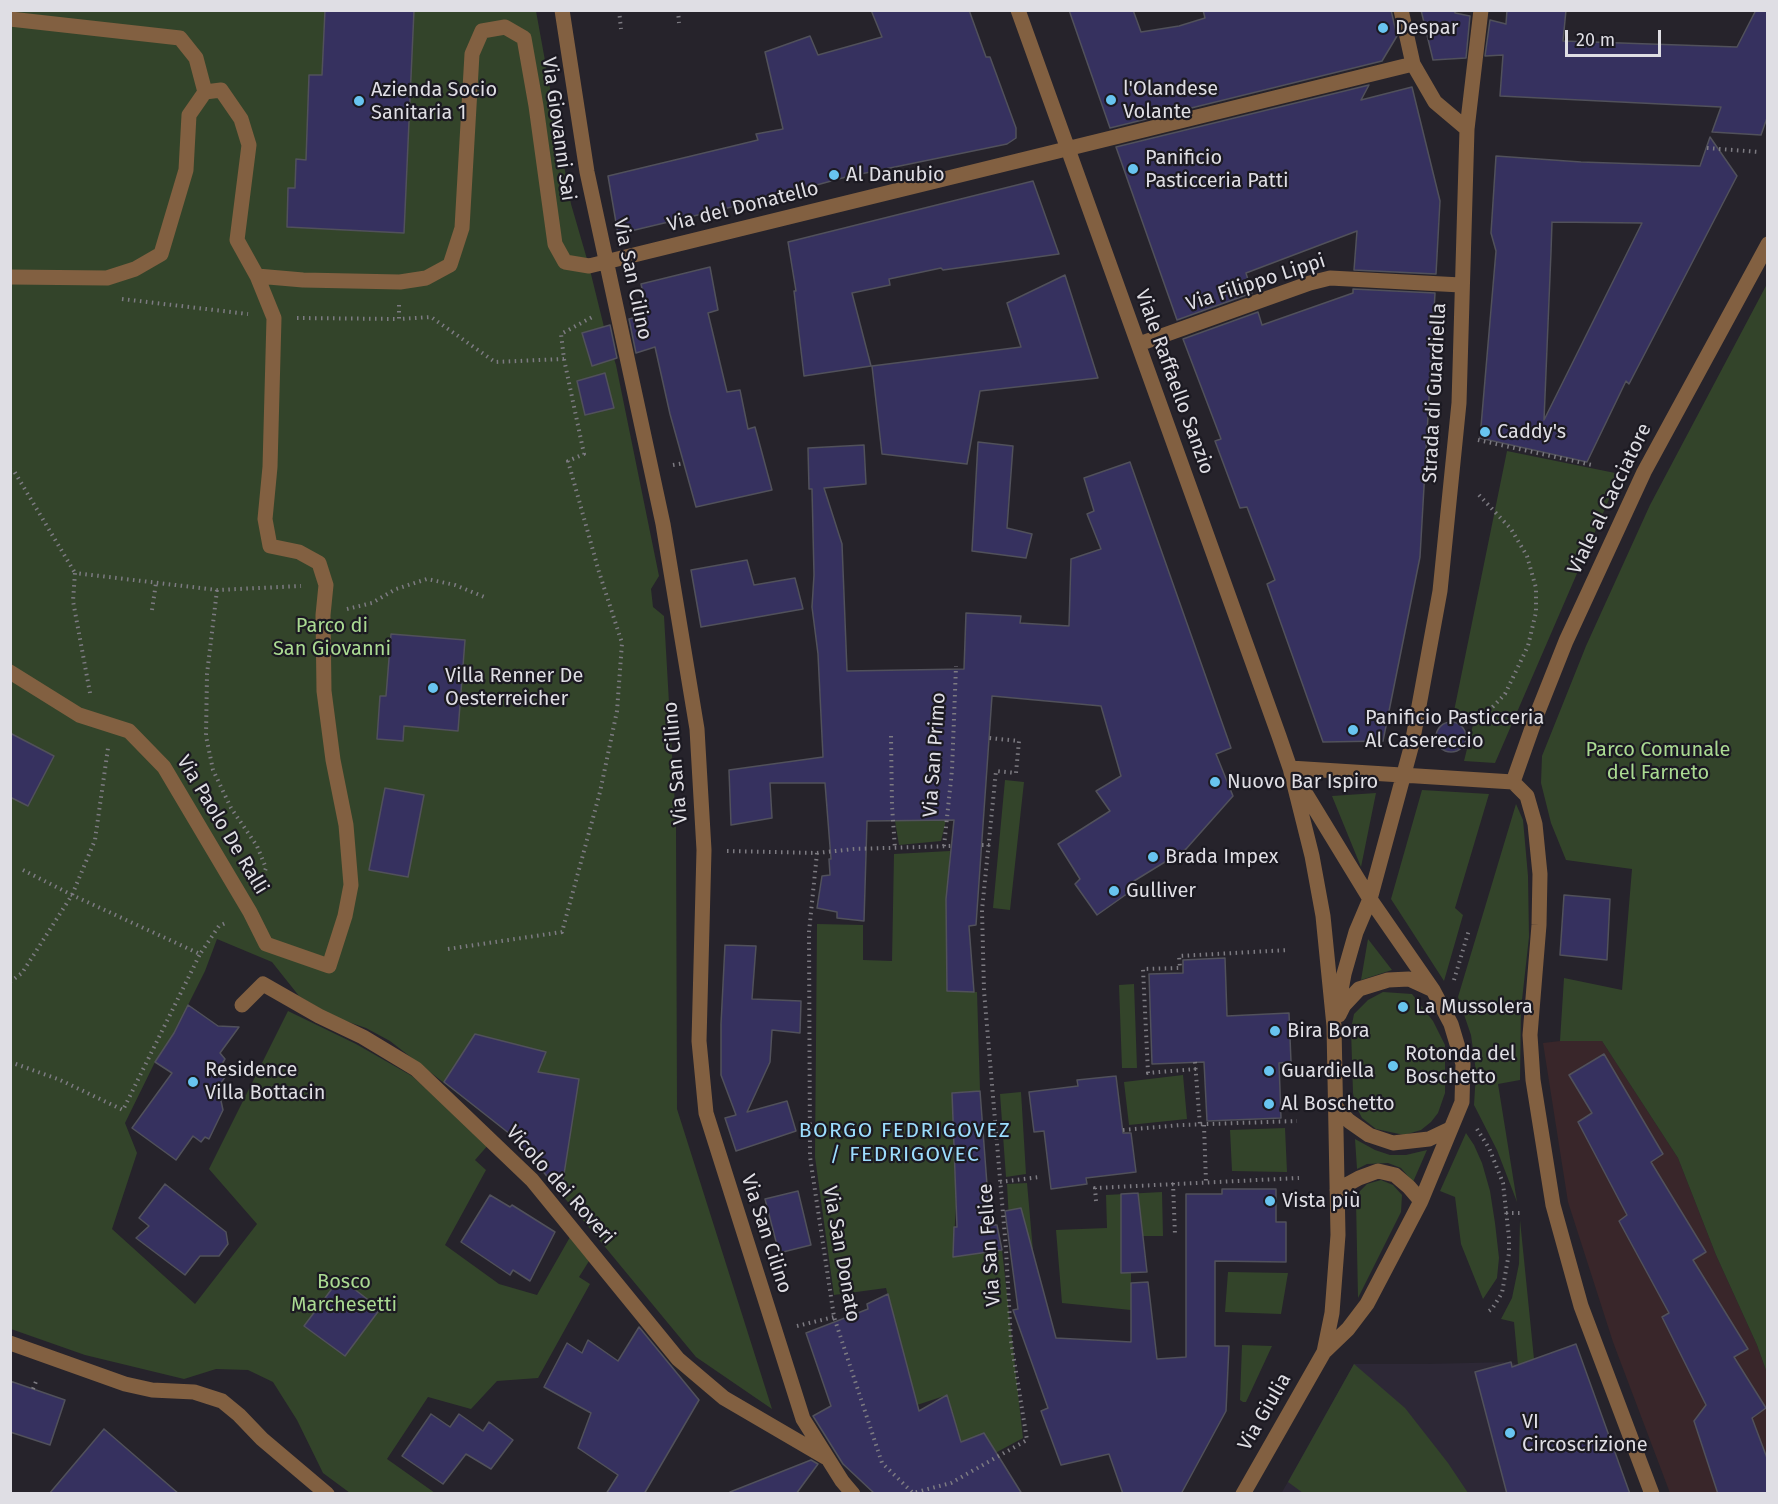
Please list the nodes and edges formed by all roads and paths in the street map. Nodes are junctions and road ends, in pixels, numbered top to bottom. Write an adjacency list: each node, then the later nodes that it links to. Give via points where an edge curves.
1 (562, 10): 17 (street, Via San Cilino, via 587,172)
2 (619, 10): 9 (path)
3 (678, 10): 8 (path)
4 (1018, 10): 13 (street, Viale Raffaello Sanzio)
5 (1401, 10): 10 (street)
6 (1481, 10): 12 (street, Strada di Guardiella)
7 (10, 20): 11 (street, via 180,38 196,58)
8 (679, 23)
9 (621, 29)
10 (1413, 64): 12 (street, via 1435,102); 13 (street, Via del Donatello)
11 (205, 92): 18 (street, via 221,90 241,119 249,145 237,240); 19 (street, via 189,115 186,170 161,254 135,269 107,278)
12 (1467, 129): 21 (street, Strada di Guardiella)
13 (1068, 147): 17 (street, Via del Donatello); 26 (street, Viale Raffaello Sanzio)
14 (1707, 148): 15 (path)
15 (1759, 152)
16 (1767, 244): 47 (street, Viale al Cacciatore, via 1644,472 1566,641)
17 (608, 262): 20 (street, Via Giovanni Sai, via 589,266 565,262 555,244 524,38 505,27 482,31 472,54 462,228 450,265 426,278); 23 (street, Via San Cilino)
18 (257, 276): 20 (street, Via Giovanni Sai); 24 (street)
19 (10, 277)
20 (400, 282): 25 (path)
21 (1461, 285): 26 (street, Via Filippo Lippi, via 1330,278); 46 (street, Strada di Guardiella, via 1457,424 1440,591)
22 (150, 303): 24 (path)
23 (617, 307): 27 (path, via 561,334); 53 (street, Via San Cilino, via 663,524 697,729)
24 (274, 318): 25 (path); 34 (street, via 265,519 270,546 299,552 319,563)
25 (399, 319): 27 (path, via 431,317 495,362)
26 (1139, 344): 45 (street, Viale Raffaello Sanzio)
27 (564, 359): 60 (path, via 584,454 568,461 622,643 616,711 600,792 562,932)
28 (1474, 440): 29 (path)
29 (1592, 465)
30 (10, 469): 32 (path, via 15,471)
31 (1479, 495): 41 (path, via 1511,529 1527,556 1536,588 1536,612 1528,646 1505,694)
32 (75, 573): 33 (path); 42 (path, via 73,602)
33 (156, 583): 35 (path); 37 (path)
34 (326, 585): 35 (path); 38 (street)
35 (217, 590): 58 (path, via 207,674 206,736 213,770 266,868)
36 (487, 598): 38 (path, via 427,579 372,603)
37 (152, 610)
38 (323, 615): 58 (street, Via Paolo De Ralli, via 324,690 346,825 351,885 329,966 266,944)
39 (956, 666): 50 (path, Via San Primo)
40 (10, 672): 42 (street, Via Paolo De Ralli, via 79,715)
41 (1485, 716)
42 (102, 722): 56 (path, via 108,751 95,840); 58 (street, Via Paolo De Ralli, via 129,731 164,767)
43 (891, 736): 52 (path, Via San Primo)
44 (989, 738): 49 (path, Via San Felice, via 1019,741 1016,773 996,771)
45 (1290, 768): 46 (street); 57 (street); 67 (street, via 1323,916)
46 (1404, 776): 47 (street); 57 (street)
47 (1514, 783): 95 (street, via 1527,796 1535,824 1540,874 1530,1035 1533,1080 1553,1205 1581,1306)
48 (982, 845): 49 (path)
49 (990, 845): 79 (path, Via San Felice, via 982,910 984,991)
50 (944, 846): 51 (path, Via San Primo); 52 (path, Via San Primo)
51 (951, 846)
52 (895, 849): 54 (path, Via San Primo)
53 (704, 850): 54 (path, Via San Primo); 90 (street, Via San Cilino, via 699,1041 706,1113)
54 (817, 853): 89 (path, Via San Donato, via 809,932 810,1157)
55 (23, 870): 56 (path)
56 (72, 895): 62 (path); 63 (path, via 22,973)
57 (1370, 898): 65 (street); 67 (street, via 1344,974)
58 (250, 912): 62 (path, via 219,926)
59 (1469, 930): 64 (path)
60 (448, 949)
61 (1289, 950): 70 (path, via 1179,956 1180,968 1143,969 1148,1073)
62 (200, 954): 68 (path, via 123,1110 58,1079)
63 (10, 982)
64 (1452, 987)
65 (1432, 990): 67 (street, via 1409,979 1388,980 1359,989 1344,1005); 75 (street, via 1451,1024 1463,1065 1462,1102)
66 (242, 1005): 93 (street, Vicolo dei Roveri, via 263,984 416,1069 532,1180 678,1359 724,1398)
67 (1334, 1026): 71 (street)
68 (10, 1062)
69 (1195, 1062): 70 (path)
70 (1196, 1069): 73 (path)
71 (1335, 1106): 75 (street, via 1369,1135 1393,1143 1429,1139); 82 (street)
72 (1297, 1121): 73 (path)
73 (1202, 1125): 76 (path); 80 (path)
74 (1473, 1125): 85 (path, via 1490,1148 1498,1168)
75 (1450, 1129): 84 (street)
76 (1123, 1130)
77 (1040, 1177): 79 (path)
78 (1299, 1178): 80 (path)
79 (1000, 1182): 94 (path, Via San Felice, via 1011,1341 1027,1440)
80 (1206, 1182): 81 (path)
81 (1173, 1183): 83 (path, via 1095,1188); 87 (path)
82 (1337, 1190): 84 (street, via 1378,1171 1395,1175); 92 (street, via 1338,1235)
83 (1096, 1201)
84 (1421, 1202): 92 (street, via 1367,1304)
85 (1506, 1213): 86 (path); 88 (path, via 1507,1273 1502,1293)
86 (1521, 1213)
87 (1174, 1236)
88 (1486, 1313)
89 (834, 1317): 90 (path); 94 (path, Via San Donato, via 882,1463 913,1493)
90 (775, 1332): 93 (street, Via San Cilino, via 803,1419)
91 (10, 1343): 96 (street, via 125,1384 194,1392 222,1401)
92 (1324, 1352): 98 (street, Via Giulia)
93 (827, 1458): 97 (street, Via San Cilino)
94 (951, 1483)
95 (1649, 1490)
96 (327, 1494)
97 (853, 1494)
98 (1243, 1494)

